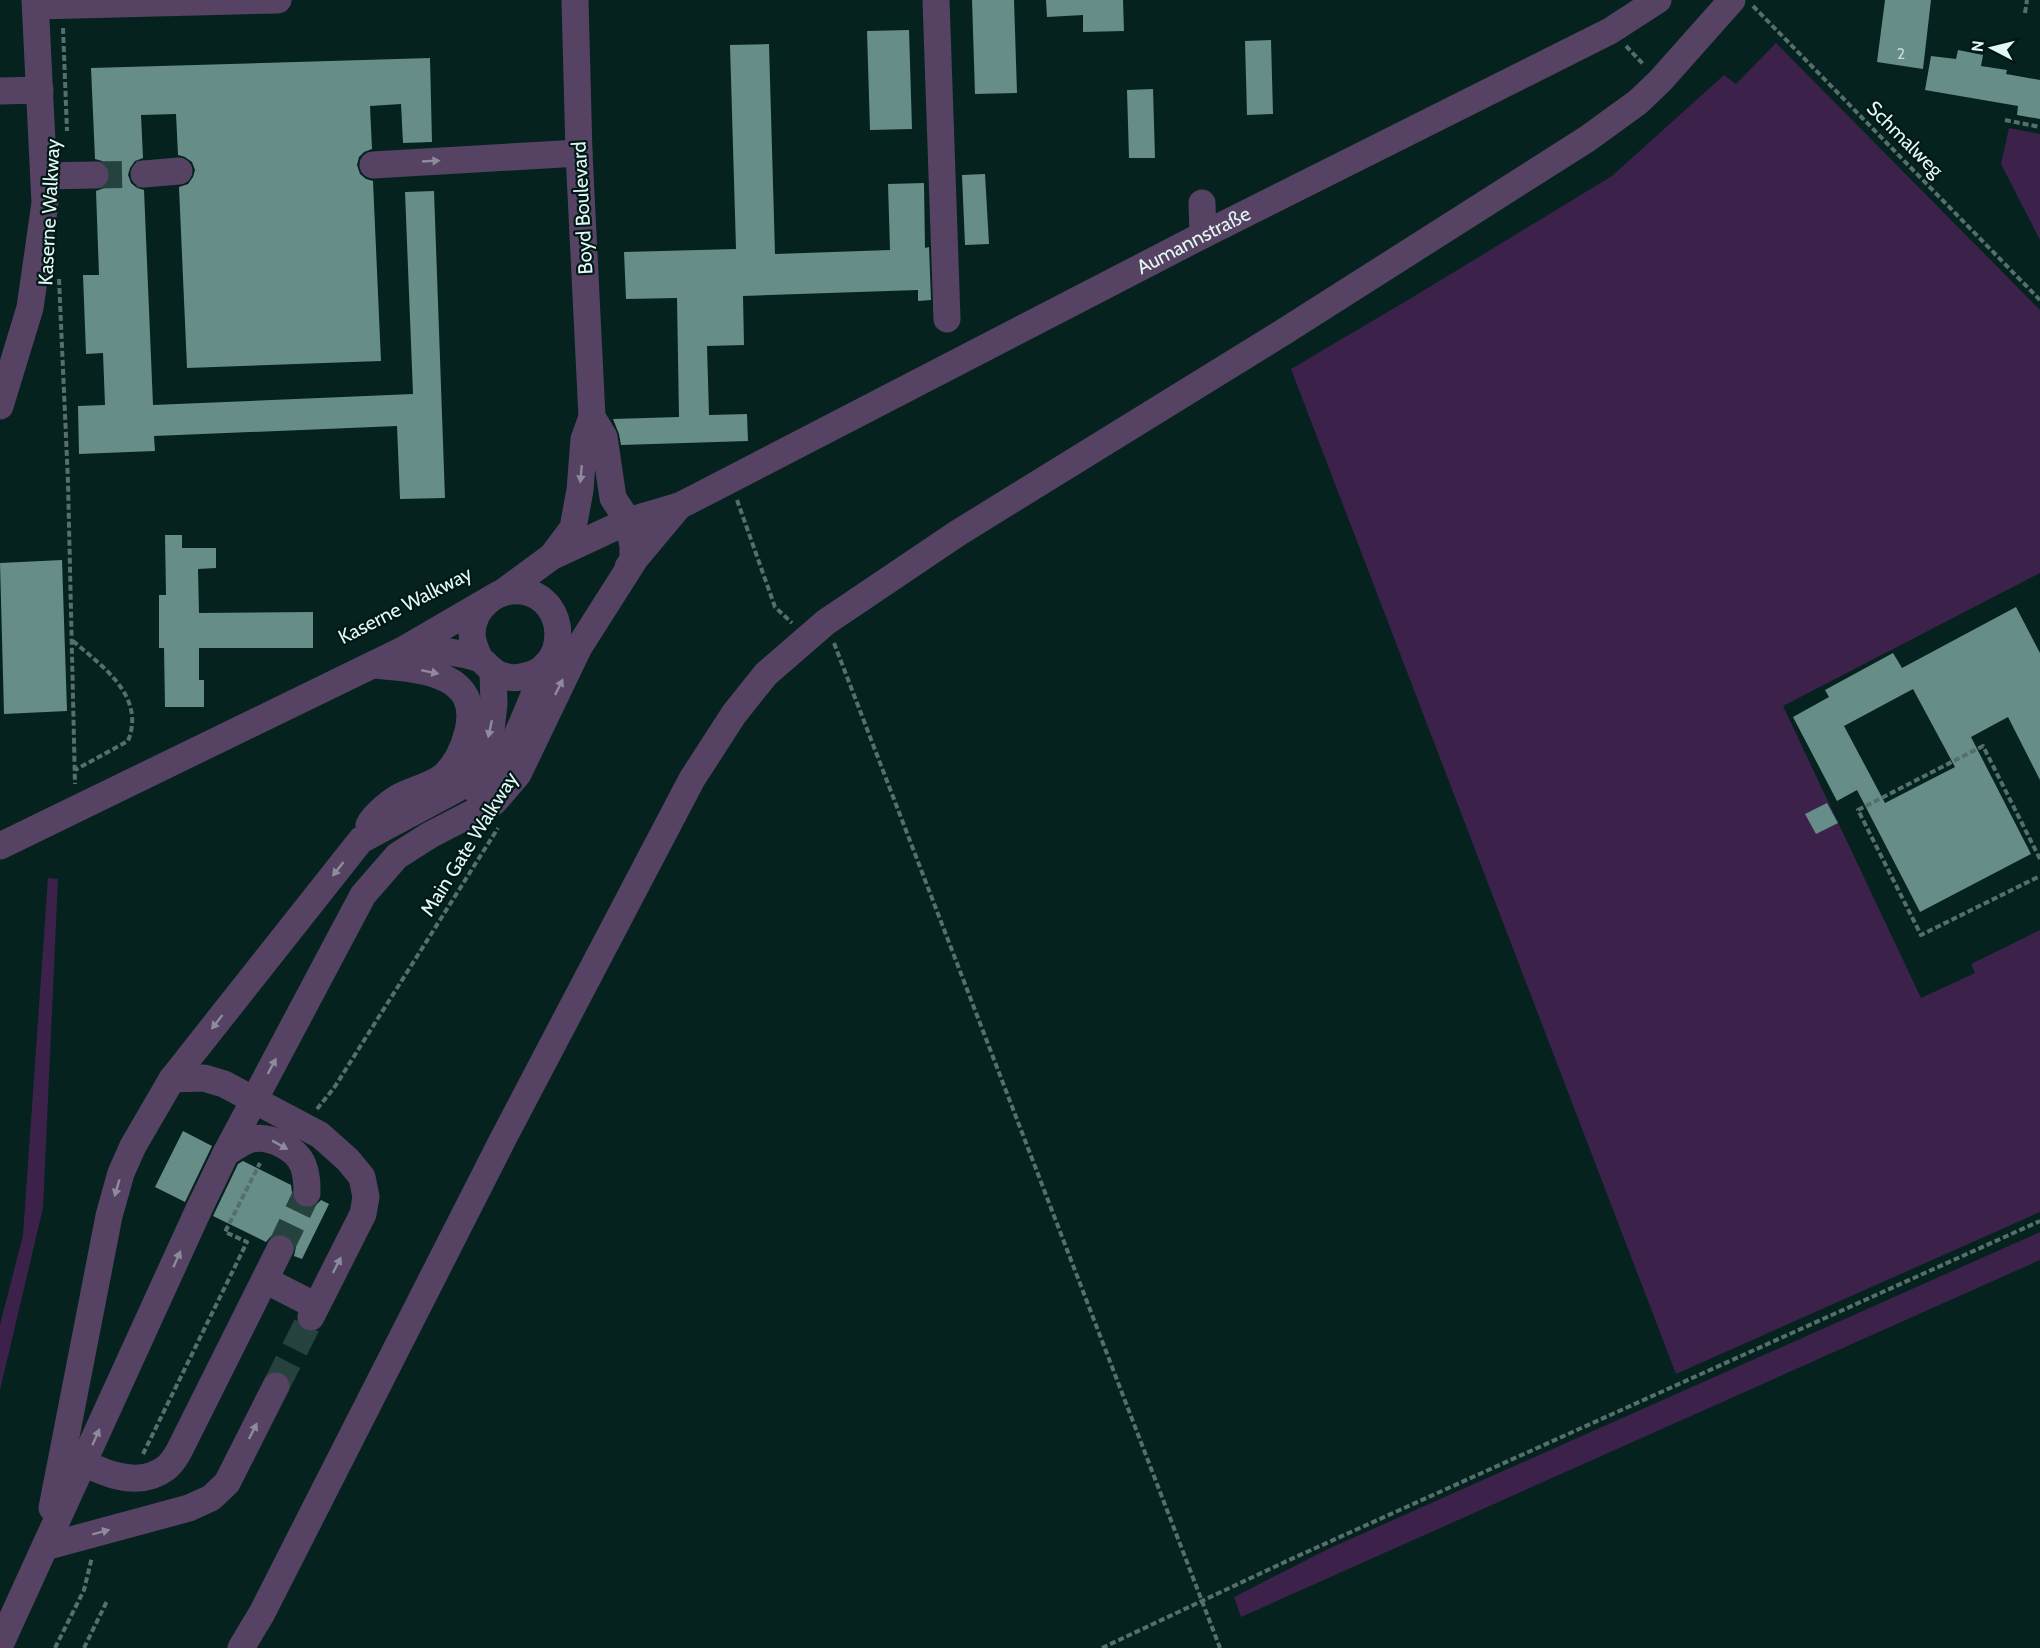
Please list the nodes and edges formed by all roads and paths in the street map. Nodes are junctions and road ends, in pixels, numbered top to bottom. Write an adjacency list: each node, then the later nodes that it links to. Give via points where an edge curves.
1 (278, 0): 9 (street)
2 (575, 0): 18 (street, Boyd Boulevard)
3 (936, 0): 28 (street)
4 (1658, 0): 11 (street, Aumannstraße)
5 (1731, 0): 12 (street)
6 (1747, 0): 27 (path, Schmalweg)
7 (2026, 0): 10 (path)
8 (36, 3): 9 (street); 13 (street)
9 (62, 5): 17 (path, Kaserne Walkway)
10 (2025, 13)
11 (1611, 31): 12 (path); 25 (street, Aumannstraße)
12 (1660, 81): 37 (street, via 1587,140 958,533)
13 (40, 90): 14 (street); 23 (street)
14 (0, 91)
15 (2005, 120): 16 (path)
16 (2040, 127)
17 (68, 136)
18 (579, 153): 19 (street, one-way to 18); 30 (street, Boyd Boulevard)
19 (373, 165)
20 (178, 171): 21 (street)
21 (144, 174)
22 (95, 175): 23 (street)
23 (44, 176): 29 (street, via 45,202 30,308)
24 (1202, 203): 25 (street)
25 (1203, 235): 31 (street, Aumannstraße)
26 (59, 270): 40 (path, Kaserne Walkway)
27 (2040, 300)
28 (947, 319)
29 (0, 406)
30 (592, 417): 33 (street, Boyd Boulevard, via 604,438 613,498); 34 (street, Boyd Boulevard, one-way to 34, via 584,439 573,528)
31 (729, 480): 32 (street, Aumannstraße); 38 (path, via 775,607)
32 (679, 506): 33 (street); 35 (street)
33 (628, 521): 34 (street); 35 (street)
34 (551, 557): 36 (street)
35 (633, 562): 39 (street); 48 (street, one-way to 35, via 494,802 518,774 579,647)
36 (495, 596): 39 (street, via 515,590 542,599 557,621); 41 (street); 43 (street, via 480,609 473,628 474,647)
37 (826, 622): 68 (path); 72 (street, via 766,674 734,714 692,779)
38 (795, 627)
39 (559, 635): 44 (street, via 558,646)
40 (72, 640): 45 (path, Kaserne Walkway); 45 (path, via 123,687 131,709 128,741)
41 (403, 650): 42 (street); 43 (street, via 435,649)
42 (372, 665): 49 (street, one-way to 49, via 441,675 467,699 470,721 465,743 449,770 400,796 373,818); 50 (street)
43 (486, 665): 44 (street, via 506,677 534,674); 49 (street, one-way to 49, via 495,704 483,756 471,775 451,793)
44 (546, 665): 48 (street, via 506,755 486,786)
45 (75, 771): 46 (path, Kaserne Walkway)
46 (75, 790)
47 (500, 824): 55 (path, Main Gate Walkway, via 334,1088)
48 (430, 835): 54 (street, one-way to 48, via 363,895 396,856)
49 (361, 840): 53 (street, one-way to 53)
50 (0, 846)
51 (2040, 859): 52 (path, via 1983,746 1858,810 1921,936)
52 (2040, 876)
53 (172, 1079): 54 (street, via 204,1078); 63 (street, one-way to 63, via 133,1146 109,1216)
54 (254, 1100): 55 (street); 58 (street)
55 (302, 1126): 57 (street)
56 (284, 1145): 57 (street, via 302,1162 308,1179 307,1193); 58 (street, one-way to 56, via 252,1139); 64 (path, via 258,1164 225,1232 247,1242)
57 (334, 1147): 61 (street, one-way to 57, via 313,1311 363,1214 366,1197 362,1178)
58 (226, 1153): 63 (street, one-way to 58)
59 (2040, 1221): 68 (path)
60 (280, 1249): 61 (street)
61 (265, 1280): 64 (street, via 178,1453 154,1475)
62 (276, 1386): 65 (street, one-way to 62, via 189,1508 211,1498 227,1483)
63 (74, 1458): 64 (street); 66 (street)
64 (130, 1479)
65 (105, 1531): 66 (street, one-way to 65); 70 (path, via 90,1562 84,1590)
66 (45, 1547): 69 (street)
67 (107, 1601): 71 (path)
68 (1202, 1602): 73 (path); 74 (path)
69 (0, 1645)
70 (55, 1648)
71 (84, 1648)
72 (241, 1648)
73 (1102, 1648)
74 (1220, 1648)

